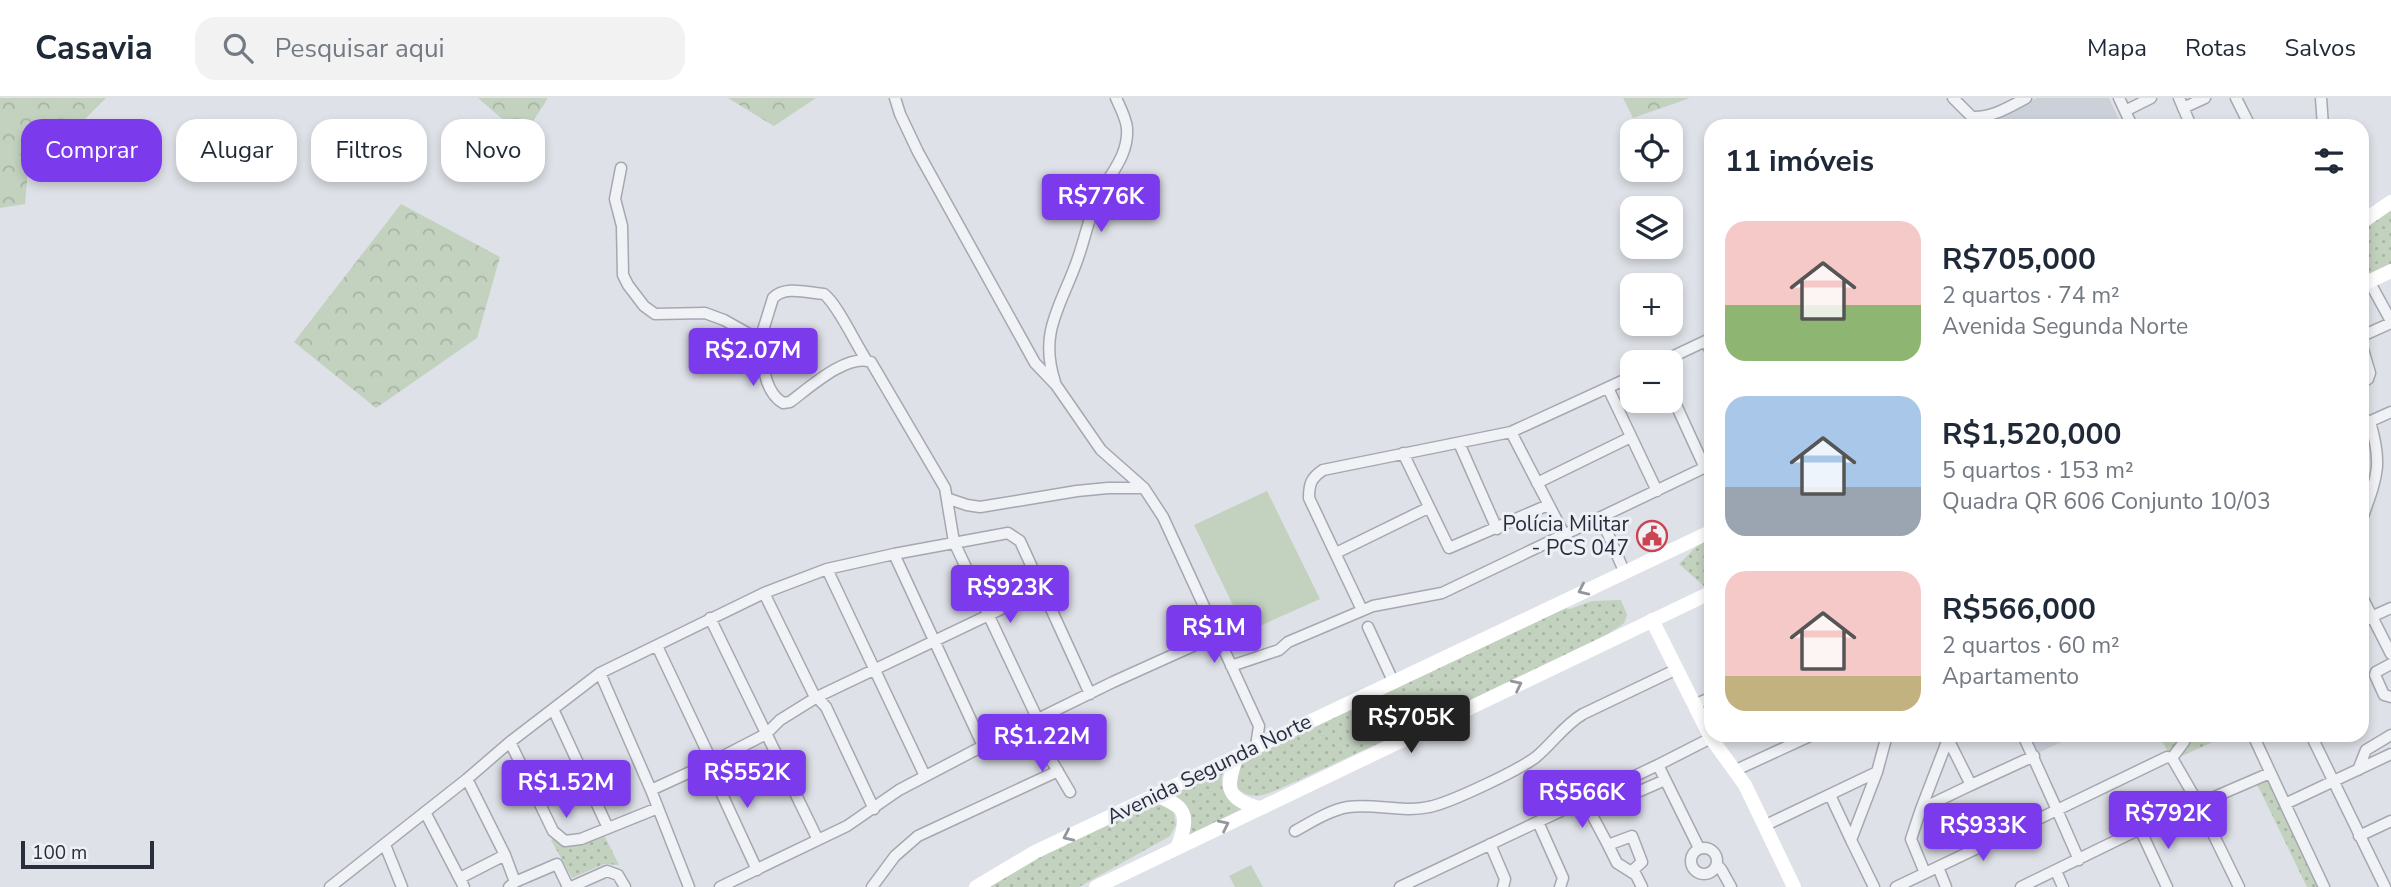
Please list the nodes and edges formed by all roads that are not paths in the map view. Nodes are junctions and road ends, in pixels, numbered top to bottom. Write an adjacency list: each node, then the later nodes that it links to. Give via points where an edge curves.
1 (895, 98): 30 (street, via 918,152 992,288 1035,363)
2 (1116, 98): 30 (street, via 1126,123 1125,146 1091,212 1050,332 1048,349)
3 (1953, 98): 12 (street)
4 (2026, 98): 13 (street)
5 (2119, 98): 11 (street)
6 (2151, 98): 11 (street)
7 (2205, 98): 10 (street)
8 (2236, 98): 15 (street)
9 (2321, 98): 16 (street)
10 (2181, 103)
11 (2125, 111): 14 (street)
12 (1967, 119)
13 (1981, 119)
14 (2129, 119)
15 (2246, 119)
16 (2322, 119)
17 (621, 168): 25 (street, via 615,199 622,226 623,275 644,306 655,314 705,313)
18 (2391, 202): 19 (main road)
19 (2369, 217)
20 (2391, 271): 21 (main road)
21 (2369, 282)
22 (2369, 288): 23 (street)
23 (2391, 322): 24 (street)
24 (2369, 333)
25 (760, 340): 28 (street, via 767,381 783,403 839,367); 28 (street, via 777,294 783,290 824,294)
26 (1704, 342): 27 (street)
27 (1683, 352)
28 (867, 360): 46 (street)
29 (1620, 382): 31 (street)
30 (1056, 385): 43 (street, via 1101,450)
31 (1608, 388): 35 (street); 37 (street)
32 (2391, 412): 34 (street)
33 (1681, 413): 40 (street)
34 (2369, 423)
35 (1511, 432): 38 (street); 42 (street)
36 (2369, 432): 44 (street, via 2379,457)
37 (1631, 437): 42 (street); 45 (street)
38 (1459, 443): 39 (street); 50 (street)
39 (1403, 453): 48 (street); 54 (street, via 1313,476 1309,498)
40 (1704, 458)
41 (1704, 468): 45 (street)
42 (1537, 483): 47 (street)
43 (1144, 488): 46 (street, via 1077,491 980,507); 69 (street, via 1163,517)
44 (2369, 489)
45 (1657, 491): 49 (street)
46 (949, 499): 53 (street)
47 (1548, 505): 50 (street); 52 (street)
48 (1428, 508): 50 (street, via 1449,548); 54 (street)
49 (1601, 518): 52 (street); 57 (street)
50 (1497, 529)
51 (1704, 535): 57 (main road, Avenida Segunda Norte)
52 (1565, 536): 62 (street, via 1442,593)
53 (954, 542): 55 (street); 58 (street, via 1009,533 1020,541); 63 (street)
54 (1336, 553): 62 (street)
55 (894, 554): 56 (street); 70 (street)
56 (827, 569): 59 (street); 75 (street)
57 (1625, 571): 78 (main road, Avenida Segunda Norte, one-way to 78)
58 (1041, 590): 63 (street); 79 (street)
59 (764, 593): 64 (street); 80 (street)
60 (1704, 597): 66 (main road)
61 (2391, 608): 65 (street)
62 (1362, 610): 74 (street, via 1279,650)
63 (988, 615): 70 (street); 85 (street)
64 (710, 618): 71 (street); 88 (street)
65 (2369, 619)
66 (1652, 620): 76 (main road); 130 (main road, one-way to 66)
67 (2369, 621): 72 (street)
68 (1368, 627): 78 (street)
69 (1218, 638): 74 (street); 79 (street)
70 (933, 640): 75 (street); 103 (street)
71 (657, 646): 77 (street); 109 (street)
72 (2391, 654)
73 (2391, 664): 81 (street, via 2375,675 2384,695)
74 (1231, 666): 87 (street)
75 (874, 669): 80 (street); 116 (street)
76 (1675, 670): 83 (main road); 140 (street, via 1583,714 1527,763 1449,800 1412,809 1351,807)
77 (600, 673): 84 (street); 122 (street)
78 (1393, 681): 90 (main road, Avenida Segunda Norte)
79 (1090, 694): 85 (street)
80 (817, 697): 88 (street); 132 (street)
81 (2391, 697)
82 (1704, 701): 83 (street)
83 (1694, 705): 86 (main road)
84 (553, 709): 92 (street); 138 (street)
85 (1038, 720): 103 (street)
86 (1704, 724)
87 (1259, 726): 90 (street); 104 (street)
88 (766, 734): 109 (street); 142 (street)
89 (2391, 735): 112 (street, via 2366,750)
90 (1276, 736): 104 (main road, Avenida Segunda Norte)
91 (1041, 741): 113 (street)
92 (510, 742): 117 (street); 138 (street, via 559,838 572,841)
93 (1704, 742): 110 (street)
94 (1714, 742): 111 (main road)
95 (1797, 742): 111 (street)
96 (1885, 742): 114 (street)
97 (1945, 742): 131 (street)
98 (1950, 742): 121 (street)
99 (2027, 742): 107 (street)
100 (2184, 742): 108 (street)
101 (2256, 742): 115 (street)
102 (2314, 742): 119 (street)
103 (983, 746): 116 (street)
104 (1256, 746): 106 (main road, Avenida Segunda Norte)
105 (2391, 754): 112 (street)
106 (1237, 755): 125 (main road, Avenida Segunda Norte); 130 (main road, via 1230,775 1231,794)
107 (2034, 756): 121 (street); 133 (street)
108 (2172, 758): 127 (street); 133 (street)
109 (710, 763): 122 (street); 153 (street)
110 (1658, 765): 118 (street); 120 (street)
111 (1736, 770): 137 (main road)
112 (2358, 770): 119 (street)
113 (1058, 771): 123 (street); 166 (street, via 918,836 895,856)
114 (1877, 772): 124 (street); 143 (street)
115 (2270, 773): 127 (street); 128 (street)
116 (925, 775): 132 (street)
117 (467, 779): 134 (street); 149 (street)
118 (1665, 780): 120 (street, via 1640,791); 148 (street)
119 (2333, 782): 128 (street); 141 (street)
120 (1615, 785): 126 (street)
121 (1971, 785): 131 (street)
122 (651, 790): 129 (street)
123 (1070, 792)
124 (1830, 795): 137 (street); 143 (street)
125 (1154, 796): 147 (main road, via 1183,811); 167 (main road, Avenida Segunda Norte, one-way to 167, via 1035,852)
126 (1584, 800): 136 (street); 146 (street)
127 (2198, 803): 139 (street); 180 (street)
128 (2285, 804): 181 (street)
129 (658, 808): 138 (street); 164 (street)
130 (1258, 808): 147 (main road, one-way to 130)
131 (1921, 808): 156 (street, via 1911,839)
132 (874, 809): 142 (street)
133 (2057, 810): 150 (street); 152 (street)
134 (425, 812): 145 (street); 157 (street)
135 (2391, 821): 141 (street)
136 (1538, 822): 144 (street); 159 (street)
137 (1766, 825): 173 (main road)
138 (608, 828)
139 (2140, 829): 150 (street); 179 (street)
140 (1295, 831)
141 (2360, 836): 182 (street)
142 (818, 840): 153 (street)
143 (1851, 841): 174 (street)
144 (1490, 844): 169 (street); 170 (street, via 1503,873)
145 (384, 845): 160 (street); 161 (street)
146 (1608, 845): 154 (street, via 1617,863); 154 (street, via 1632,836 1642,862)
147 (1178, 846): 168 (main road)
148 (1699, 848): 151 (street, via 1714,851); 151 (street, via 1691,863 1697,872 1709,873)
149 (505, 855): 157 (street); 158 (street)
150 (2079, 860): 155 (street)
151 (1717, 865): 172 (street)
152 (1938, 867): 156 (street); 176 (street)
153 (757, 870): 165 (street)
154 (1632, 871): 171 (street)
155 (2056, 871): 177 (street); 178 (street)
156 (1925, 873): 175 (street)
157 (462, 883)
158 (512, 884): 162 (street, via 557,864)
159 (1563, 884)
160 (337, 885)
161 (402, 887)
162 (569, 887): 163 (street, via 607,871 618,875)
163 (625, 887)
164 (689, 887)
165 (720, 887)
166 (872, 887)
167 (976, 887)
168 (1096, 887)
169 (1400, 887)
170 (1503, 887)
171 (1642, 887)
172 (1731, 887)
173 (1794, 887)
174 (1874, 887)
175 (1896, 887)
176 (1946, 887)
177 (2021, 887)
178 (2063, 887)
179 (2167, 887)
180 (2239, 887)
181 (2324, 887)
182 (2385, 887)

